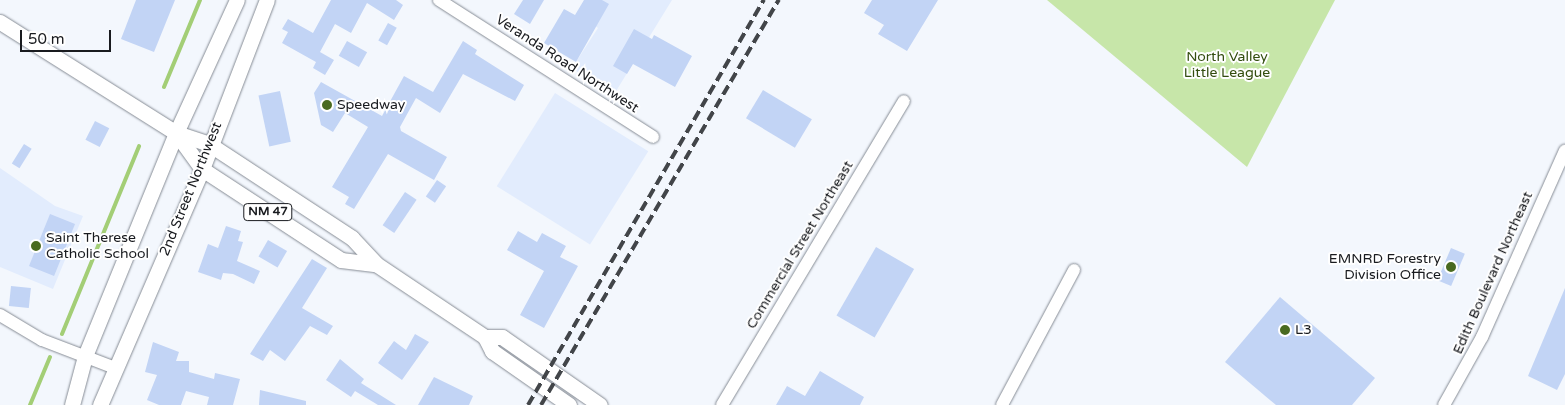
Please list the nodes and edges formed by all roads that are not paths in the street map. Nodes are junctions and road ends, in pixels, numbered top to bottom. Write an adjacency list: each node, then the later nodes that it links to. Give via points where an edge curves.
1 (236, 0): 6 (main road)
2 (267, 0): 8 (main road, 2nd Street Northwest)
3 (440, 0): 7 (street, Veranda Road Northwest)
4 (0, 22): 6 (main road)
5 (904, 101): 21 (street, Commercial Street Northeast)
6 (176, 133): 8 (main road); 10 (main road, NM 47); 15 (main road)
7 (653, 137)
8 (209, 144): 10 (main road, 2nd Street Northwest); 11 (main road, NM 47, via 352,238)
9 (1565, 151): 23 (street, Edith Boulevard Northeast, via 1482,337)
10 (202, 169): 11 (main road, NM 47, via 341,260); 16 (main road, 2nd Street Northwest)
11 (376, 264): 14 (main road, NM 47)
12 (1074, 270): 22 (street)
13 (0, 315): 15 (street, via 42,340)
14 (485, 337): 19 (main road, NM 47, via 492,351); 20 (main road, NM 47, via 502,337)
15 (85, 356): 16 (street); 17 (main road)
16 (115, 368): 18 (main road, 2nd Street Northwest)
17 (72, 405)
18 (100, 405)
19 (569, 405)
20 (600, 405)
21 (722, 405)
22 (1002, 405)
23 (1444, 405)

